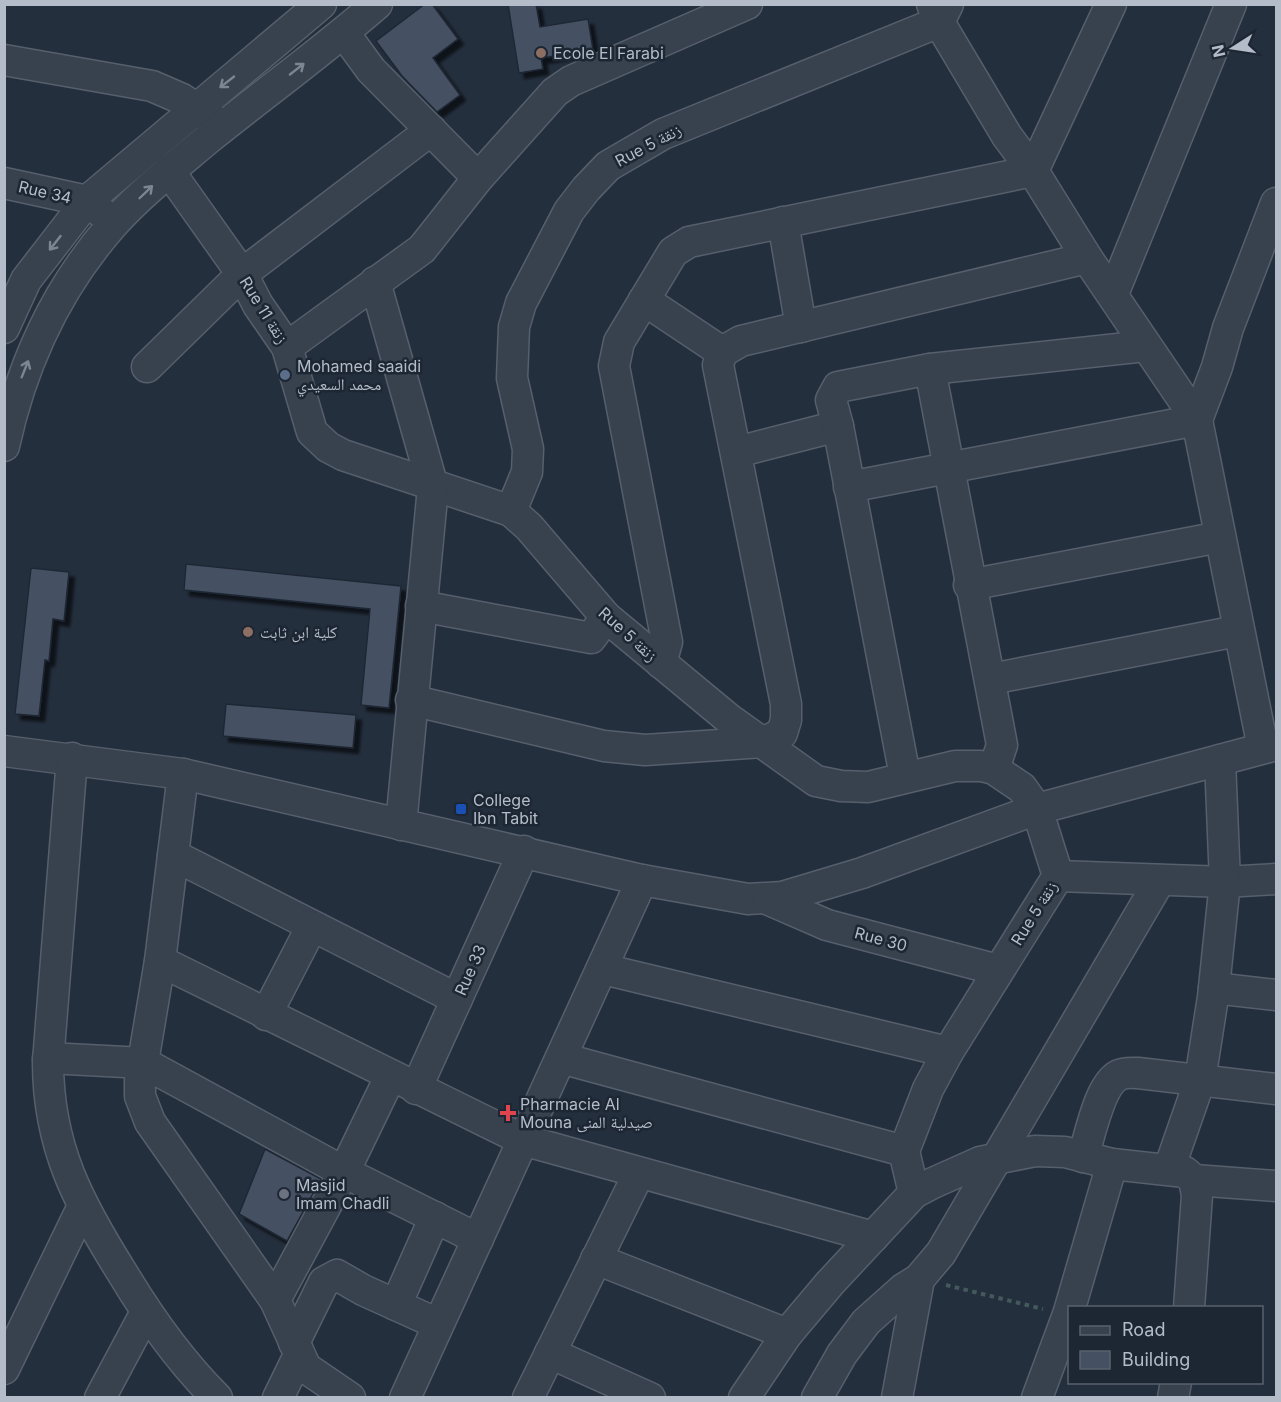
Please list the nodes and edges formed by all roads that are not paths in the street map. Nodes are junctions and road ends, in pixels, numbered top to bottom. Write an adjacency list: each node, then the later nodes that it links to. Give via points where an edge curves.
1 (377, 4): 7 (street)
2 (747, 4): 14 (street, via 571,81 545,101)
3 (1111, 4): 13 (street)
4 (1231, 4): 24 (street)
5 (304, 10): 7 (street); 9 (street, one-way to 9)
6 (940, 10): 13 (street, via 1006,136); 41 (street, Rue 5 زنقة, via 663,134 608,166 586,189 569,211 520,303 514,327 512,378 528,449 528,472)
7 (334, 40): 10 (street, one-way to 7); 11 (street, via 371,70)
8 (4, 60): 9 (street, via 152,86)
9 (195, 108): 10 (street); 16 (street)
10 (223, 128): 12 (street)
11 (431, 130): 14 (street); 21 (street)
12 (168, 171): 19 (street, one-way to 12); 21 (street, Rue 11 زنقة)
13 (1033, 171): 18 (street); 20 (street)
14 (478, 178): 23 (street, via 422,249)
15 (4, 183): 16 (street, Rue 34)
16 (87, 201): 19 (street, Rue 34); 22 (street, one-way to 22)
17 (1276, 203): 34 (street)
18 (783, 222): 25 (street, via 689,242 673,252); 26 (street)
19 (115, 223): 33 (street, one-way to 19, via 63,293)
20 (1087, 258): 24 (street); 26 (street)
21 (242, 274): 29 (street, Rue 11 زنقة); 31 (street)
22 (15, 278): 27 (street)
23 (375, 282): 29 (street); 39 (street)
24 (1113, 294): 28 (street)
25 (644, 300): 30 (street); 47 (street, via 619,342 614,366 667,642)
26 (801, 327): 30 (street, via 741,341)
27 (4, 328)
28 (1146, 346): 32 (street); 34 (street)
29 (287, 347): 39 (street, Rue 11 زنقة, via 312,432 319,440 343,455)
30 (722, 352): 37 (street, via 718,365)
31 (147, 367)
32 (930, 369): 35 (street, via 838,387 831,400); 38 (street)
33 (10, 398): 36 (street)
34 (1197, 420): 38 (street); 42 (street)
35 (838, 426): 37 (street); 40 (street)
36 (4, 446)
37 (737, 452): 50 (street, via 786,704 782,733)
38 (947, 468): 40 (street); 43 (street)
39 (433, 487): 41 (street, Rue 11 زنقة); 44 (street)
40 (849, 487): 57 (street)
41 (511, 511): 45 (street, Rue 5 زنقة)
42 (1220, 537): 43 (street); 46 (street)
43 (969, 585): 48 (street)
44 (421, 606): 45 (street, via 591,638); 49 (street)
45 (606, 616): 47 (street, Rue 5 زنقة)
46 (1237, 631): 48 (street); 51 (street)
47 (661, 663): 50 (street, Rue 5 زنقة, via 729,719)
48 (991, 679): 55 (street, via 1002,746)
49 (411, 700): 50 (street, via 604,746 645,750); 59 (street)
50 (765, 742): 57 (street, Rue 5 زنقة, via 823,784 868,787)
51 (1270, 746): 54 (street)
52 (4, 751): 53 (street)
53 (72, 758): 56 (street); 77 (street)
54 (1220, 760): 58 (street); 66 (street)
55 (994, 769): 57 (street, Rue 5 زنقة, via 955,766); 58 (street, Rue 5 زنقة, via 1022,788)
56 (183, 774): 59 (street); 61 (street)
57 (905, 776)
58 (1037, 809): 62 (street, Rue 5 زنقة); 67 (street, via 815,889)
59 (401, 825): 60 (street)
60 (524, 851): 64 (street); 74 (street, Rue 33)
61 (173, 855): 68 (street); 69 (street)
62 (1058, 876): 65 (street); 71 (street, Rue 5 زنقة)
63 (1276, 879): 66 (street)
64 (642, 880): 67 (street, via 724,896); 70 (street)
65 (1160, 880): 66 (street); 85 (street)
66 (1225, 882): 72 (street)
67 (767, 899): 71 (street, Rue 30, via 827,925)
68 (312, 926): 74 (street); 75 (street)
69 (160, 961): 75 (street); 79 (street)
70 (603, 969): 76 (street); 78 (street)
71 (999, 970): 76 (street, Rue 5 زنقة)
72 (1214, 988): 73 (street); 80 (street)
73 (1276, 995)
74 (457, 999): 81 (street, Rue 33)
75 (266, 1015): 81 (street)
76 (948, 1052): 84 (street, Rue 5 زنقة)
77 (48, 1058): 79 (street); 93 (street, via 56,1136)
78 (561, 1058): 83 (street); 84 (street)
79 (144, 1063): 88 (street); 99 (street, via 140,1096 150,1122)
80 (1200, 1080): 82 (street); 86 (street, via 1119,1074 1103,1093); 90 (street)
81 (403, 1083): 83 (street); 88 (street, Rue 33)
82 (1276, 1089)
83 (523, 1140): 89 (street); 96 (street)
84 (903, 1151): 92 (street)
85 (999, 1157): 86 (street, via 1051,1150); 92 (street); 98 (street, via 941,1253)
86 (1083, 1157): 87 (street)
87 (1112, 1164): 90 (street); 101 (street)
88 (344, 1172): 94 (street); 99 (street, Rue 33)
89 (639, 1173): 95 (street); 97 (street)
90 (1182, 1175): 91 (street); 102 (street, via 1197,1195)
91 (1276, 1186)
92 (914, 1193): 95 (street)
93 (82, 1208): 103 (street); 110 (street)
94 (435, 1217): 96 (street); 100 (street)
95 (873, 1237): 106 (street)
96 (478, 1239): 105 (street)
97 (596, 1259): 106 (street); 109 (street)
98 (919, 1279): 119 (street, via 866,1322); 120 (street)
99 (275, 1300): 108 (street)
100 (396, 1305): 105 (street); 108 (street, via 337,1275 331,1277 320,1288)
101 (1070, 1306)
102 (1189, 1306)
103 (146, 1312): 111 (street); 112 (street)
104 (1068, 1316): 107 (street)
105 (438, 1324): 115 (street)
106 (787, 1334): 118 (street)
107 (1063, 1348): 121 (street)
108 (296, 1349): 113 (street); 114 (street, via 315,1377)
109 (550, 1353): 116 (street); 117 (street)
110 (4, 1369)
111 (204, 1392)
112 (100, 1398)
113 (278, 1398)
114 (350, 1398)
115 (405, 1398)
116 (528, 1398)
117 (650, 1398)
118 (744, 1398)
119 (817, 1398)
120 (897, 1398)
121 (1037, 1398)

